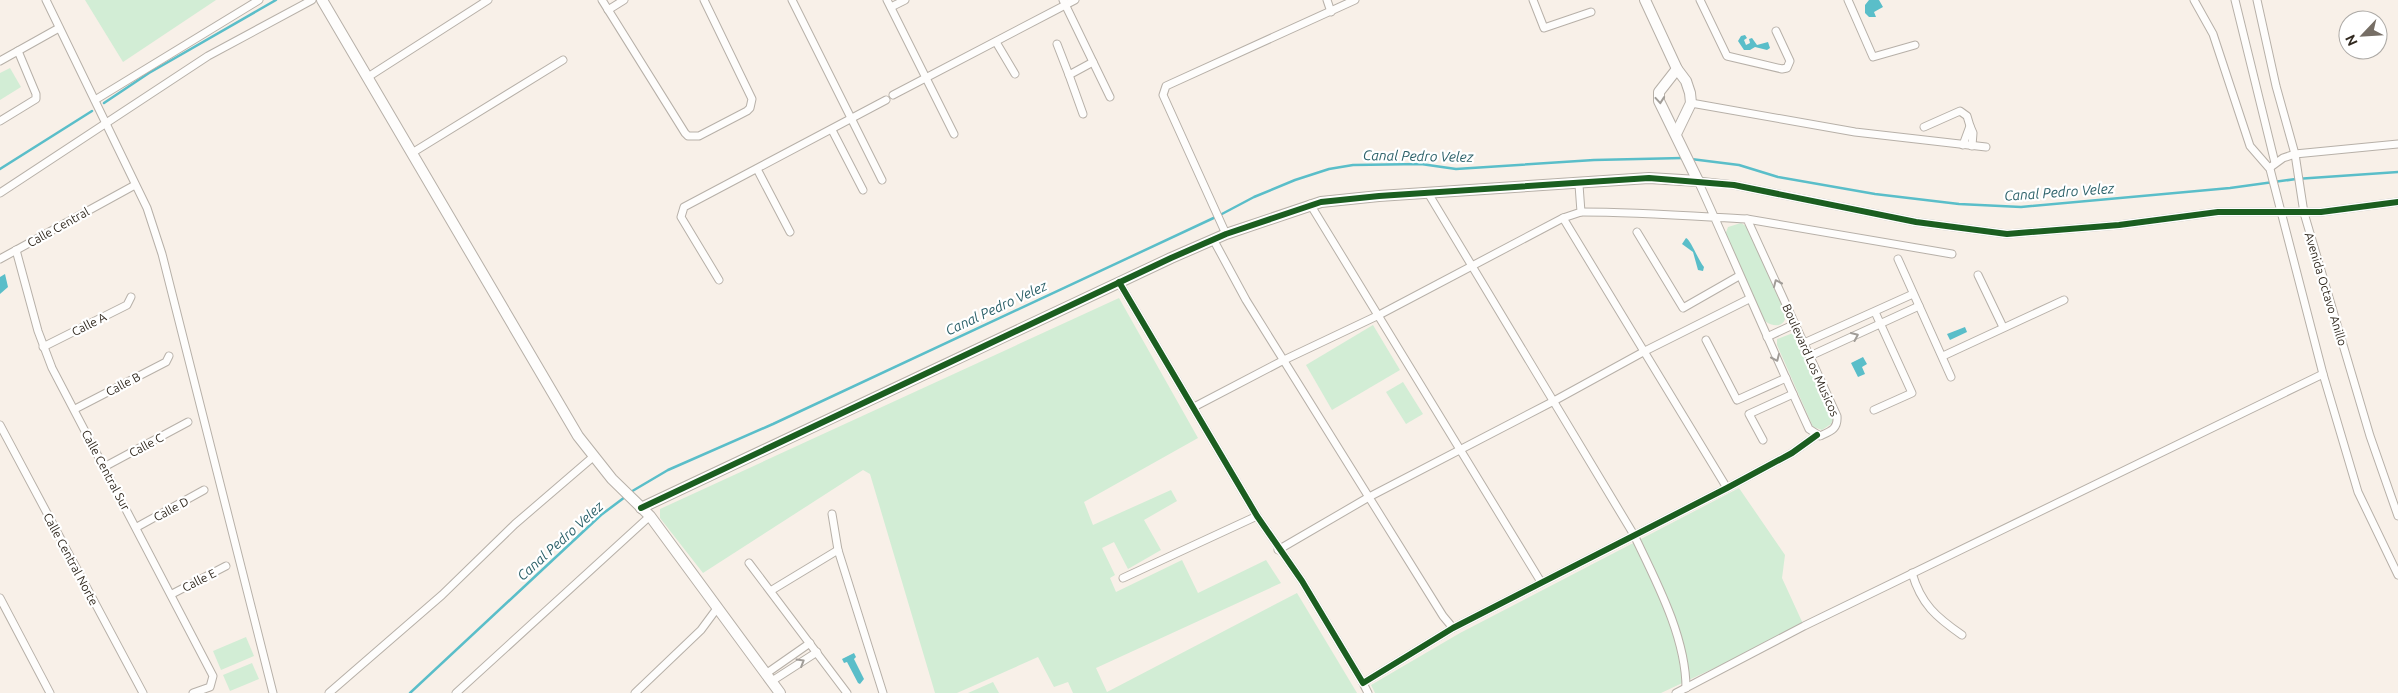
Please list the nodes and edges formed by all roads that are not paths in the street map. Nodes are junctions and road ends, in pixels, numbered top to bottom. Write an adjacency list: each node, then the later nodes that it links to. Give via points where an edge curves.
1 (46, 0): 27 (street)
2 (259, 0): 42 (street)
3 (312, 0): 47 (street, via 208,56)
4 (322, 0): 39 (street)
5 (488, 0): 39 (street)
6 (602, 0): 24 (street)
7 (624, 0): 24 (street)
8 (704, 0): 24 (street, via 752,99 747,111 699,136 687,138)
9 (792, 0): 45 (street)
10 (887, 0): 23 (street)
11 (905, 0): 23 (street)
12 (1075, 0): 22 (street)
13 (1327, 0): 25 (street)
14 (1356, 0): 25 (street)
15 (1533, 0): 26 (street, via 1544,28)
16 (1645, 0): 36 (street)
17 (1700, 0): 28 (street, via 1727,56 1787,68 1790,61)
18 (1848, 0): 31 (street, via 1874,57)
19 (2194, 0): 60 (street, via 2212,34 2250,146)
20 (2235, 0): 60 (street, Avenida Octavo Anillo)
21 (2257, 0): 58 (street, Avenida Octavo Anillo)
22 (1064, 2): 29 (street); 35 (street)
23 (891, 8): 40 (street)
24 (608, 10)
25 (1331, 12): 76 (street, via 1166,86 1164,90 1163,95)
26 (1591, 12)
27 (58, 28): 32 (street); 42 (street)
28 (1776, 31)
29 (996, 42): 37 (street); 40 (street)
30 (1057, 44): 38 (street)
31 (1914, 44)
32 (18, 51): 34 (street); 46 (street, via 36,99)
33 (563, 60): 57 (street)
34 (0, 61)
35 (1093, 62): 38 (street); 41 (street)
36 (1677, 68): 43 (street, via 1686,81); 52 (street, one-way to 52, via 1659,97 1661,108)
37 (1015, 74)
38 (1069, 75): 44 (street)
39 (368, 77): 57 (street)
40 (926, 79): 45 (street); 51 (street)
41 (1110, 97)
42 (95, 100): 47 (street)
43 (1691, 103): 52 (street); 53 (street, via 1855,132)
44 (1083, 114)
45 (851, 119): 50 (street); 61 (street)
46 (0, 121)
47 (106, 123): 63 (street); 66 (street)
48 (1970, 126): 49 (street, via 1967,116 1960,111); 53 (street); 55 (street)
49 (1924, 127)
50 (832, 130): 59 (street); 65 (street)
51 (954, 134)
52 (1676, 134): 62 (street)
53 (1963, 144): 55 (street)
54 (2398, 144): 58 (street)
55 (1972, 146): 56 (street)
56 (1986, 148)
57 (412, 153): 121 (street)
58 (2295, 154): 60 (street); 72 (street, Avenida Octavo Anillo)
59 (758, 169): 77 (street); 87 (street, via 684,206 681,211 681,217)
60 (2272, 169): 71 (street, Avenida Octavo Anillo)
61 (882, 180)
62 (1698, 182): 64 (street, via 1649,178); 71 (street, via 1734,185 1916,222 2007,234 2120,225 2218,212); 73 (street)
63 (135, 184): 80 (street, Calle Central); 155 (street, via 147,208 162,254)
64 (1579, 185): 67 (street); 70 (street)
65 (863, 190)
66 (0, 193)
67 (1428, 193): 69 (street); 84 (street)
68 (2398, 202): 72 (street)
69 (1310, 204): 76 (street); 95 (street)
70 (1581, 212): 73 (street); 74 (street)
71 (2280, 212): 72 (street); 108 (street, Avenida Octavo Anillo)
72 (2304, 213): 130 (street, Avenida Octavo Anillo, via 2370,436)
73 (1714, 217): 75 (street); 86 (street)
74 (1563, 218): 84 (street); 103 (street)
75 (1747, 219): 81 (street); 96 (street, Boulevard Los Musicos, one-way to 75)
76 (1224, 230): 79 (street)
77 (790, 232)
78 (1637, 232): 86 (street, via 1683,308)
79 (1213, 239): 88 (street); 107 (street, via 1240,290)
80 (16, 250): 83 (street, Calle Central); 102 (street, Calle Central Sur)
81 (1952, 254)
82 (1898, 259): 89 (street)
83 (0, 260)
84 (1472, 267): 95 (street); 112 (street)
85 (1978, 275): 98 (street)
86 (1739, 276): 91 (street)
87 (719, 280)
88 (1119, 282): 113 (street); 126 (street)
89 (1914, 294): 93 (street); 94 (street)
90 (131, 298): 102 (street, Calle A, via 127,304)
91 (1749, 299): 99 (street); 103 (street)
92 (2064, 300): 98 (street)
93 (1920, 306): 97 (street); 106 (street)
94 (1875, 312): 97 (street); 101 (street)
95 (1380, 315): 107 (street); 120 (street)
96 (1795, 324): 99 (street); 101 (street, Boulevard Los Musicos)
97 (1881, 324): 105 (street, one-way to 97); 115 (street, via 1912,393)
98 (2003, 327): 106 (street)
99 (1767, 337): 110 (street, one-way to 110)
100 (1706, 340): 110 (street, via 1738,400)
101 (1804, 343): 105 (street, Boulevard Los Musicos)
102 (43, 347): 114 (street, Calle Central Sur)
103 (1645, 351): 112 (street); 123 (street)
104 (169, 356): 114 (street, Calle B, via 166,362)
105 (1810, 356): 118 (street, Boulevard Los Musicos, via 1838,421 1833,430)
106 (1943, 356): 109 (street)
107 (1284, 360): 113 (street); 125 (street)
108 (2323, 374): 137 (street); 138 (street, Avenida Octavo Anillo, via 2358,492)
109 (1950, 377)
110 (1786, 378): 111 (street)
111 (1793, 394): 118 (street, via 1809,429); 119 (street, via 1750,414)
112 (1552, 402): 120 (street); 132 (street)
113 (1194, 408): 129 (street)
114 (75, 410): 122 (street, Calle Central Sur)
115 (1874, 410)
116 (188, 422): 122 (street, Calle C)
117 (0, 425): 153 (street, Calle Central Norte)
118 (1817, 435): 123 (street, via 1792,453)
119 (1763, 440)
120 (1460, 448): 125 (street); 140 (street)
121 (593, 457): 126 (street); 156 (street)
122 (104, 467): 131 (street, Calle Central Sur)
123 (1727, 488): 132 (street)
124 (204, 490): 131 (street, Calle D)
125 (1368, 497): 134 (street); 145 (street)
126 (641, 508): 128 (street)
127 (832, 514): 133 (street)
128 (650, 516): 144 (street); 157 (street)
129 (1257, 516): 134 (street); 139 (street)
130 (2398, 516)
131 (137, 528): 142 (street, Calle Central Sur)
132 (1634, 535): 140 (street); 151 (street, via 1680,642 1686,666)
133 (838, 550): 141 (street); 161 (street)
134 (1278, 550): 150 (street, via 1302,581)
135 (749, 563): 141 (street)
136 (226, 566): 142 (street, Calle E)
137 (1912, 573): 146 (street, via 1922,601); 151 (street)
138 (2398, 575)
139 (1123, 578)
140 (1542, 582): 145 (street)
141 (772, 590): 147 (street)
142 (172, 594): 154 (street, Calle Central Sur, via 213,676 210,687)
143 (0, 598): 152 (street)
144 (718, 607): 149 (street); 158 (street, via 701,630)
145 (1453, 628): 150 (street)
146 (1962, 635)
147 (810, 642): 148 (street); 149 (street)
148 (817, 652): 149 (street, one-way to 148); 160 (street)
149 (770, 677): 159 (street)
150 (1363, 683): 162 (street)
151 (1686, 688): 163 (street)
152 (50, 693)
153 (143, 693)
154 (193, 693)
155 (273, 693)
156 (329, 693)
157 (456, 693)
158 (635, 693)
159 (780, 693)
160 (847, 693)
161 (883, 693)
162 (1368, 693)
163 (1676, 693)

